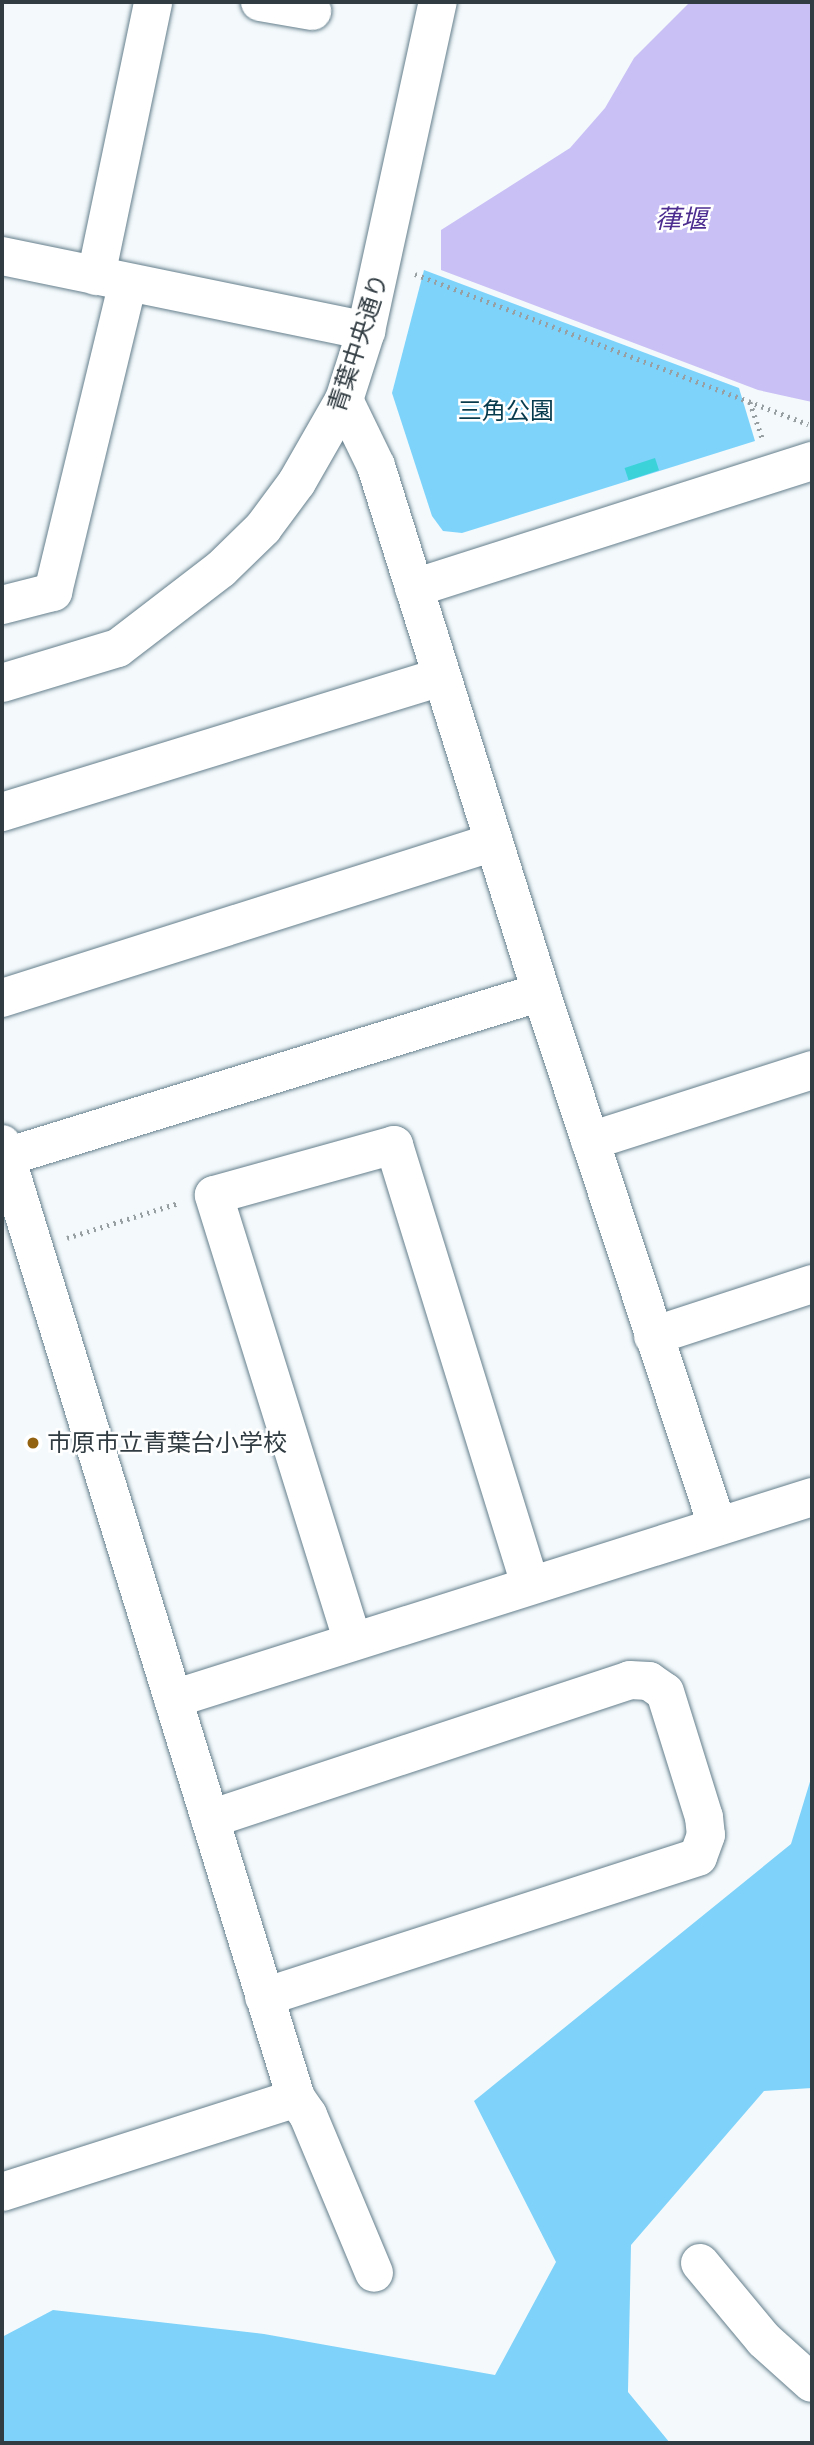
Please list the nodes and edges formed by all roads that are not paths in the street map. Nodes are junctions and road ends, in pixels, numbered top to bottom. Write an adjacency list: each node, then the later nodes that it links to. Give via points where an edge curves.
1 (153, 2): 6 (street)
2 (260, 2): 4 (street)
3 (438, 2): 7 (street, 青葉中央通り)
4 (312, 11)
5 (3, 263): 6 (street)
6 (112, 279): 7 (street); 11 (street, via 53,592)
7 (366, 331): 8 (street, 青葉中央通り)
8 (344, 400): 10 (street, via 376,466); 13 (street, 青葉中央通り, via 298,482 262,528 167,614 118,648)
9 (812, 461): 10 (street)
10 (414, 588): 12 (street)
11 (2, 605)
12 (442, 677): 14 (street); 15 (street)
13 (2, 683)
14 (2, 812)
15 (494, 842): 16 (street); 17 (street)
16 (541, 992): 19 (street); 20 (street)
17 (2, 998)
18 (812, 1070): 19 (street)
19 (590, 1141): 22 (street)
20 (4, 1150): 27 (street)
21 (812, 1284): 22 (street)
22 (653, 1336): 24 (street)
23 (812, 1497): 24 (street)
24 (717, 1525): 25 (street)
25 (530, 1583): 26 (street); 26 (street, via 394,1145 214,1195)
26 (352, 1639): 27 (street)
27 (173, 1699): 28 (street)
28 (210, 1819): 29 (street); 29 (street, via 630,1680 649,1681 665,1692 704,1817 706,1835 698,1857)
29 (264, 1997): 30 (street)
30 (296, 2098): 31 (street); 33 (street, via 308,2115)
31 (2, 2192)
32 (700, 2263): 34 (street, via 764,2340)
33 (374, 2273)
34 (812, 2383)

